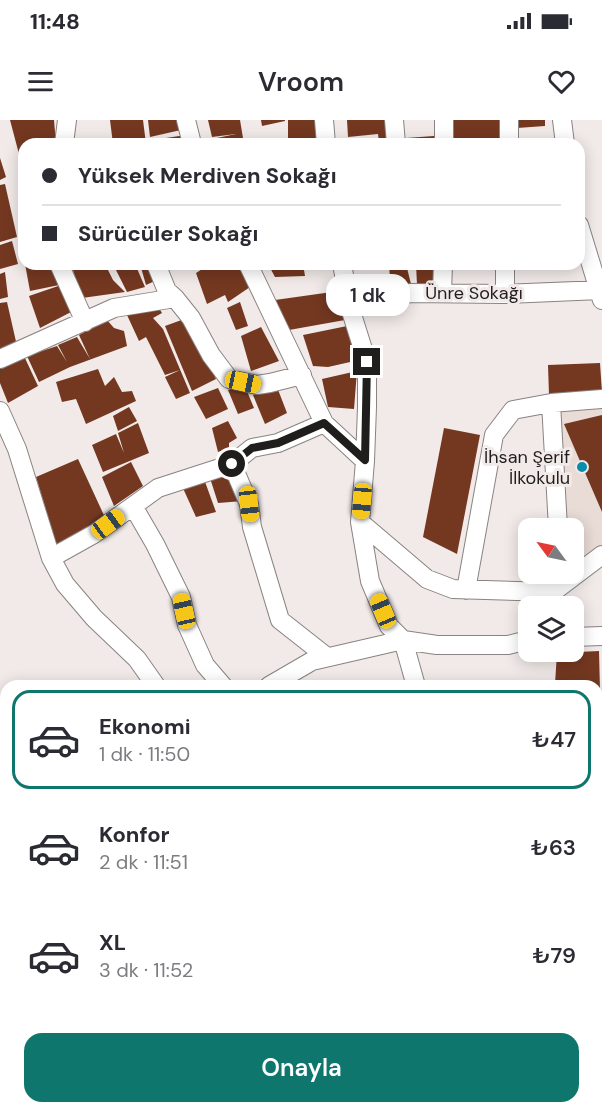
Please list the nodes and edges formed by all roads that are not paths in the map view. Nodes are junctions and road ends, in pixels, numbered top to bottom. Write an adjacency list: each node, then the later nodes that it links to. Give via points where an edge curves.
1 (67, 120): 8 (street)
2 (186, 120): 9 (street)
3 (324, 120): 10 (street)
4 (394, 120): 11 (street)
5 (444, 120): 12 (street)
6 (509, 120): 13 (street)
7 (562, 120): 14 (street)
8 (65, 138)
9 (190, 138)
10 (326, 138)
11 (396, 138)
12 (444, 138)
13 (509, 138)
14 (565, 138)
15 (585, 244): 24 (street)
16 (62, 270): 27 (street)
17 (158, 270): 25 (street, via 167,291)
18 (251, 270): 29 (street)
19 (343, 270): 26 (street)
20 (443, 270): 22 (street)
21 (505, 270): 23 (street)
22 (442, 293): 23 (street, Ünre Sokağı); 26 (street, Ünre Sokağı, via 410,293)
23 (505, 294): 24 (street, Ünre Sokağı)
24 (601, 295)
25 (175, 298): 27 (street, via 114,308); 29 (street, via 229,379 257,385)
26 (350, 308): 34 (street, via 367,362)
27 (85, 322): 28 (street)
28 (0, 359)
29 (302, 375): 33 (street)
30 (602, 399): 31 (street)
31 (551, 403): 37 (street); 43 (street, via 513,410 494,435)
32 (0, 411): 40 (street, via 17,449)
33 (324, 423): 34 (street); 35 (street, via 278,443 252,448)
34 (365, 460): 38 (street)
35 (232, 464): 36 (street, via 158,488); 48 (street, via 249,504 280,620)
36 (132, 506): 40 (street, via 94,534); 50 (street, via 181,597 187,625 206,665)
37 (557, 518)
38 (360, 522): 43 (street, via 427,579); 46 (street, via 370,581 389,626)
39 (602, 555): 41 (street)
40 (51, 558): 49 (street, via 65,584 137,659)
41 (584, 566)
42 (559, 584): 43 (street, via 553,592)
43 (466, 590)
44 (602, 636): 45 (street)
45 (584, 637)
46 (403, 640): 47 (street, via 449,645); 48 (street); 52 (street)
47 (518, 642)
48 (327, 657): 51 (street)
49 (152, 680)
50 (218, 680)
51 (279, 680)
52 (414, 680)

